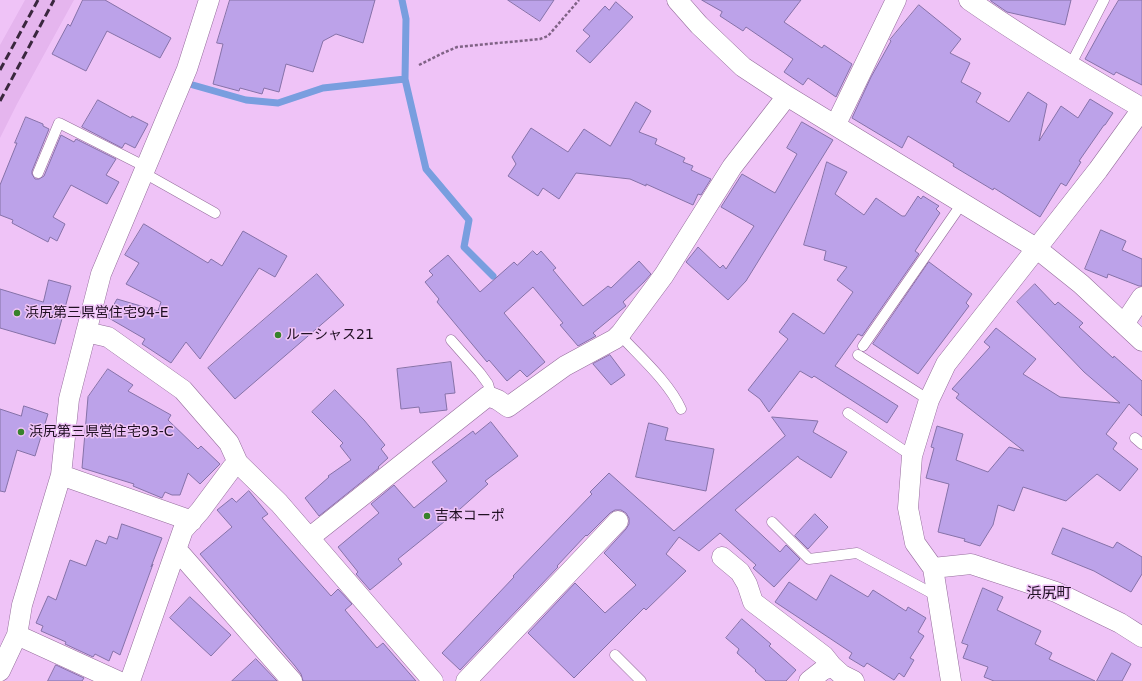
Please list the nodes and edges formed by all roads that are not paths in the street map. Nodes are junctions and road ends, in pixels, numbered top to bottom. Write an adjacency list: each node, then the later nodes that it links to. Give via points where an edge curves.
1 (209, 0): 10 (street, via 187,69)
2 (677, 0): 7 (street, via 743,67)
3 (896, 0): 9 (street)
4 (969, 0): 6 (street)
5 (1104, 0): 6 (lane)
6 (1070, 66): 8 (street)
7 (787, 96): 9 (street); 18 (street, via 732,167 664,275)
8 (1142, 109): 14 (street, via 1098,170)
9 (836, 124): 12 (street)
10 (145, 170): 11 (lane, via 59,123); 13 (lane); 17 (street, via 101,274)
11 (38, 173)
12 (963, 202): 14 (street); 21 (lane)
13 (216, 213)
14 (1036, 248): 16 (street, via 1081,284); 24 (street, via 946,364)
15 (1142, 297): 16 (street)
16 (1124, 324): 20 (street)
17 (86, 332): 28 (street, via 108,337 183,390 229,443); 29 (street, via 69,399)
18 (619, 334): 23 (street, via 615,339 565,366 508,407); 25 (lane, via 667,386)
19 (451, 340): 23 (lane, via 488,384)
20 (1142, 341)
21 (863, 346)
22 (858, 355): 24 (lane)
23 (492, 398): 33 (street, via 488,396)
24 (930, 400): 27 (street)
25 (681, 409)
26 (848, 413): 27 (lane)
27 (912, 456): 36 (street, via 908,508 915,543)
28 (238, 463): 30 (street); 33 (street)
29 (60, 475): 30 (street); 38 (street, via 22,605)
30 (192, 521): 34 (street, via 183,530)
31 (618, 521): 47 (street)
32 (772, 522): 37 (lane, via 809,559 857,553)
33 (309, 538): 46 (street)
34 (176, 550): 44 (street); 45 (street)
35 (722, 557): 41 (street, via 740,572 754,602 824,656)
36 (932, 568): 37 (street); 39 (street, via 971,564 1056,592 1120,623)
37 (937, 596): 51 (street)
38 (17, 635): 42 (street); 43 (street)
39 (1142, 638)
40 (615, 655): 48 (lane)
41 (832, 666): 49 (street); 50 (street)
42 (0, 670)
43 (118, 681)
44 (130, 681)
45 (292, 681)
46 (434, 681)
47 (466, 681)
48 (641, 681)
49 (809, 681)
50 (854, 681)
51 (951, 681)

